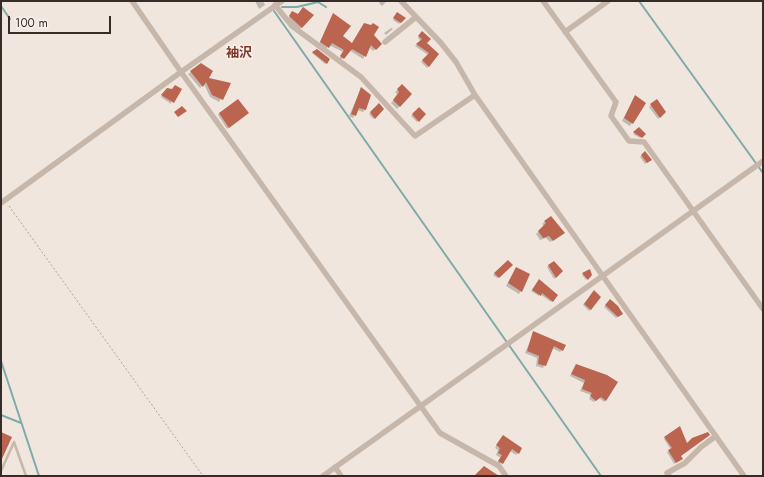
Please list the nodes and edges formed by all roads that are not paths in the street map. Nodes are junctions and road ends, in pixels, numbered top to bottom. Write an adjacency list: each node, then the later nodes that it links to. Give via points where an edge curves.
1 (132, 1): 10 (street)
2 (282, 1): 6 (street)
3 (401, 1): 7 (street)
4 (543, 1): 8 (street)
5 (608, 1): 8 (street)
6 (275, 5): 10 (street); 11 (street, via 292,26 361,76 415,136)
7 (416, 17): 9 (street); 11 (street, via 442,42)
8 (565, 32): 14 (street, via 616,102 611,116 629,140 644,142)
9 (385, 42)
10 (181, 72): 13 (street); 17 (street)
11 (475, 95): 15 (street)
12 (763, 161): 14 (street)
13 (3, 202)
14 (693, 211): 15 (street); 16 (street)
15 (602, 275): 17 (street); 18 (street)
16 (763, 309)
17 (422, 405): 19 (street); 24 (street, via 440,433 498,466)
18 (716, 436): 25 (street, via 685,463 667,473); 26 (street)
19 (335, 467): 22 (street); 23 (street)
20 (1, 471): 21 (lane, via 14,442)
21 (26, 476)
22 (322, 476)
23 (341, 476)
24 (506, 476)
25 (668, 476)
26 (744, 476)

